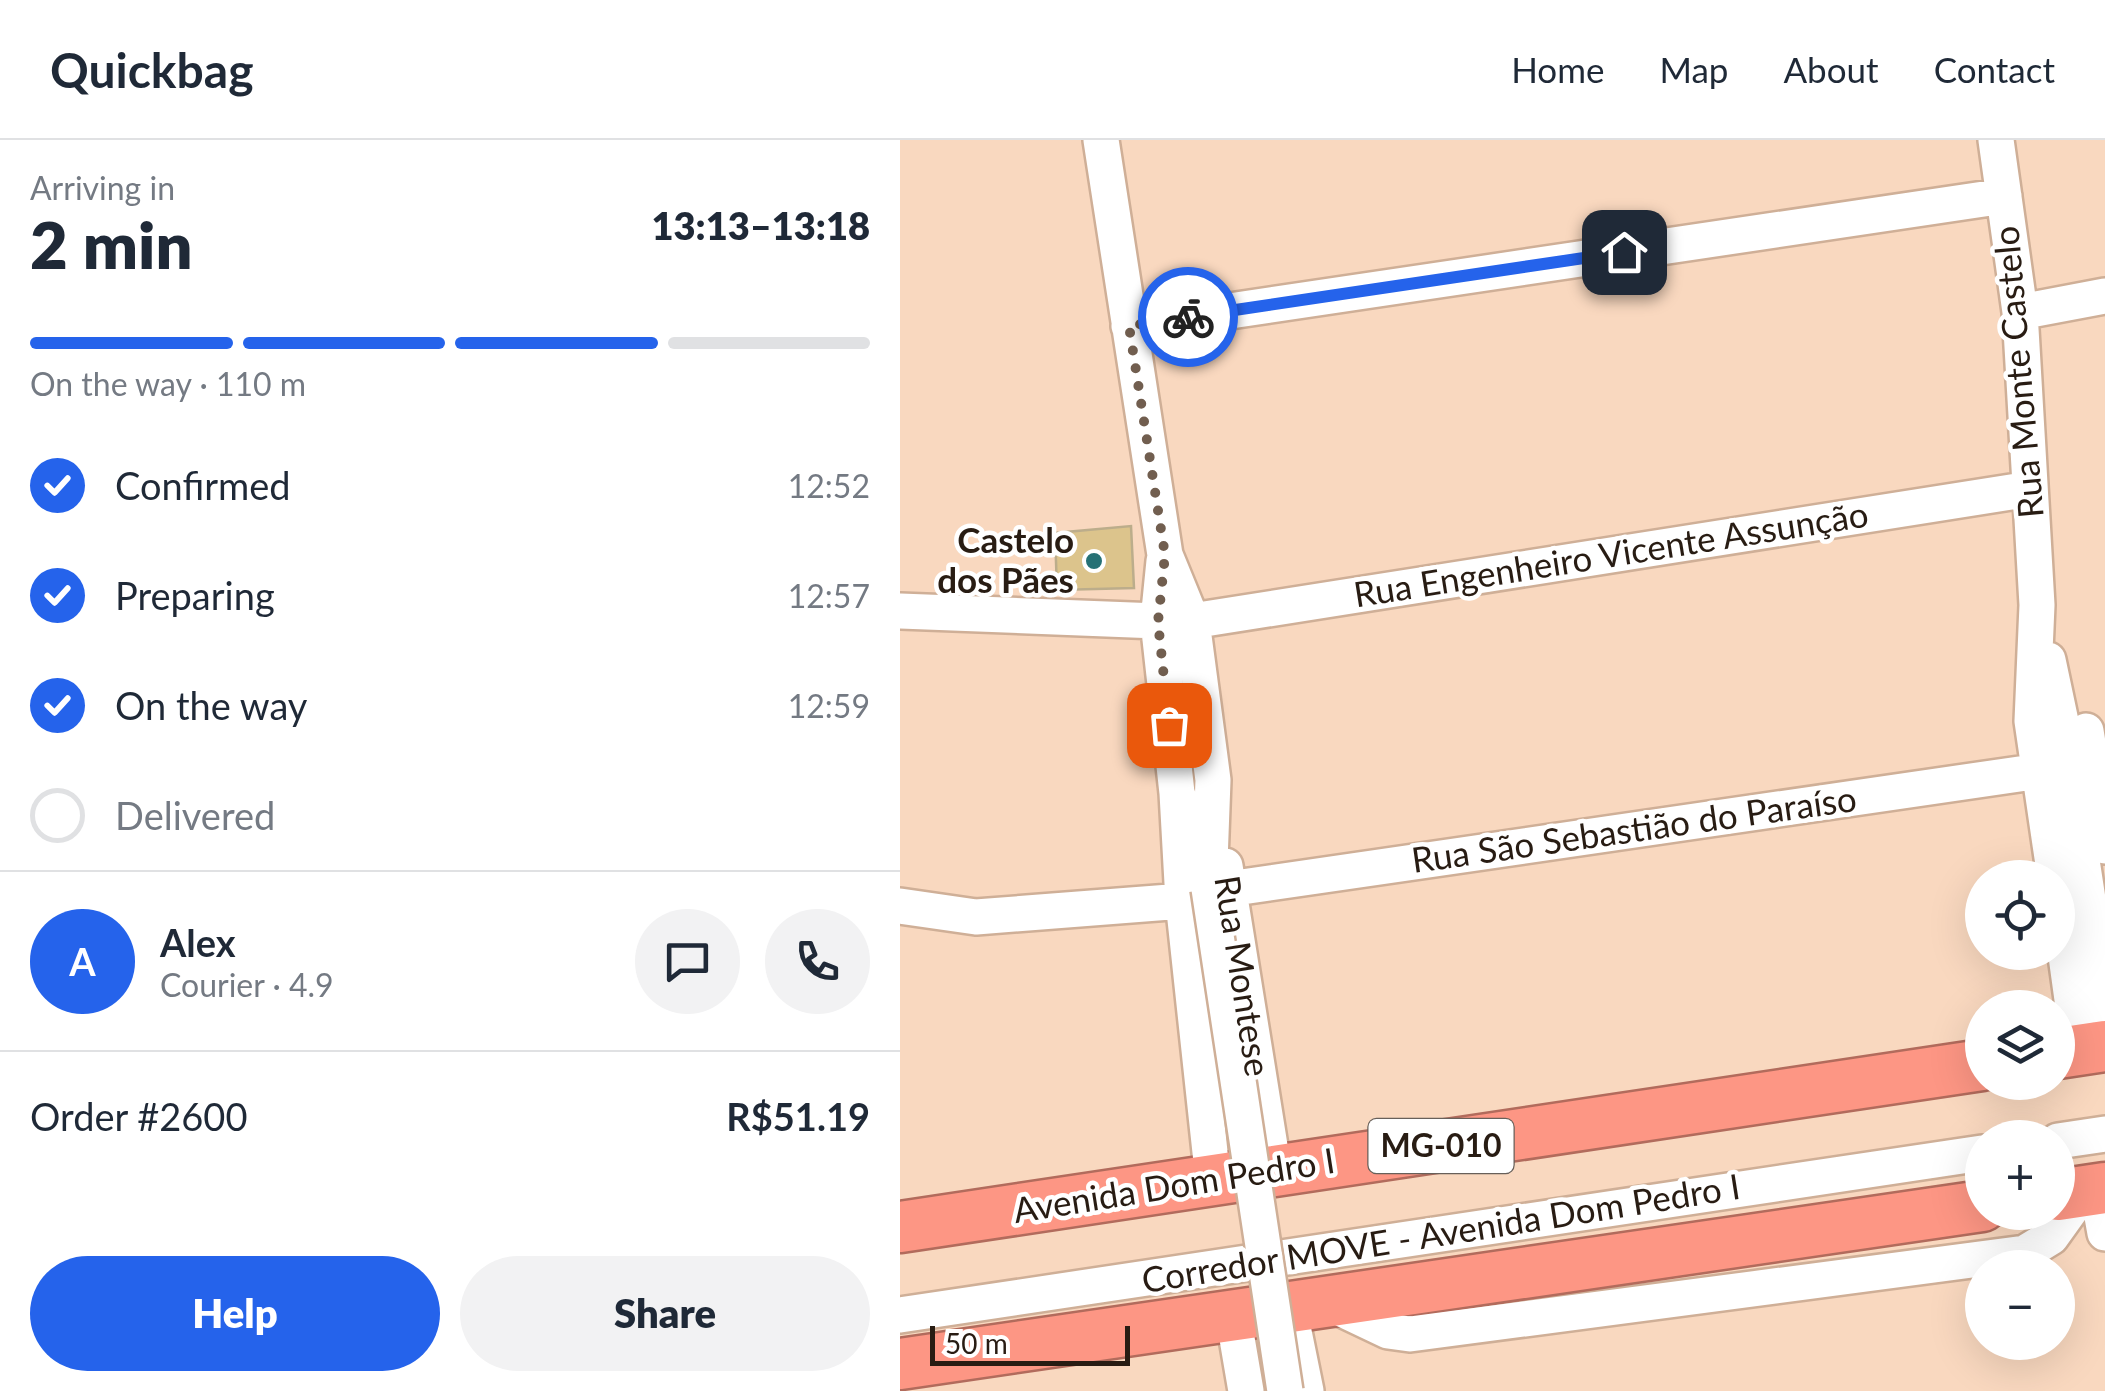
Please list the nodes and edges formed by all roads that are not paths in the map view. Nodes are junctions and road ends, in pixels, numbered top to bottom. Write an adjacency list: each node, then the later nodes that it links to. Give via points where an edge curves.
1 (1100, 140): 6 (street)
2 (1996, 140): 3 (street, Rua Monte Castelo)
3 (2004, 196): 5 (street, Rua Monte Castelo); 6 (street)
4 (2105, 296): 5 (street)
5 (2020, 312): 7 (street, Rua Monte Castelo)
6 (1129, 326): 10 (street)
7 (2030, 488): 8 (street, Rua Monte Castelo); 10 (street, Rua Engenheiro Vicente Assunção)
8 (2037, 605): 11 (street, Rua Monte Castelo, via 2032,721); 12 (street, Rua Monte Castelo, via 2083,712); 17 (street, via 2060,717)
9 (900, 610): 10 (street, Rua Engenheiro Vicente Assunção)
10 (1175, 621): 14 (street, Rua Montese, via 1213,780); 14 (street, Rua Montese, via 1176,794)
11 (2040, 771): 13 (street, Rua Monte Castelo); 14 (street, Rua São Sebastião do Paraíso)
12 (2105, 846)
13 (2052, 860)
14 (1207, 890): 15 (street, Rua São Sebastião do Paraíso, via 976,917); 22 (street, Rua Montese); 23 (street, Rua Montese); 32 (street, bridge)
15 (900, 906)
16 (2073, 970): 17 (street)
17 (2087, 1040)
18 (1965, 1067): 22 (highway, Avenida Dom Pedro I / MG-010)
19 (2105, 1134): 20 (street)
20 (2075, 1139)
21 (1965, 1156): 28 (street, Corredor MOVE - Avenida Dom Pedro I)
22 (1274, 1172): 23 (highway, Avenida Dom Pedro I / MG-010)
23 (1213, 1180): 26 (highway, Avenida Dom Pedro I / MG-010)
24 (2090, 1199): 27 (street, via 2025,1253 1410,1334)
25 (1965, 1208): 27 (highway)
26 (900, 1227)
27 (1308, 1304): 29 (highway); 33 (street)
28 (900, 1315)
29 (1233, 1315): 30 (highway); 31 (street)
30 (900, 1364)
31 (1246, 1391)
32 (1285, 1391)
33 (1306, 1391)

